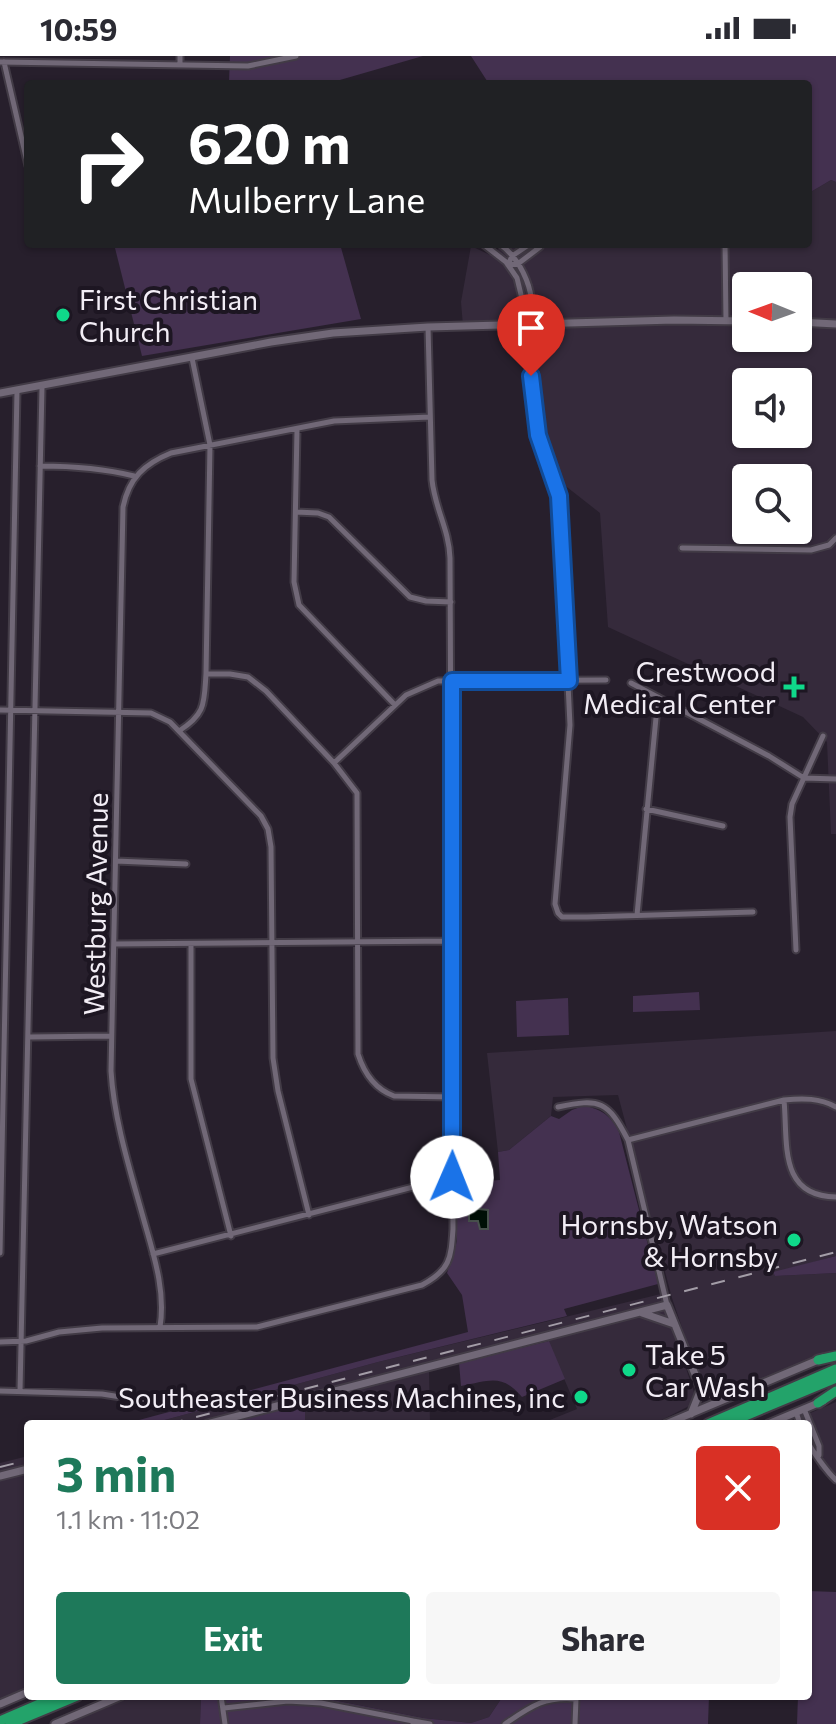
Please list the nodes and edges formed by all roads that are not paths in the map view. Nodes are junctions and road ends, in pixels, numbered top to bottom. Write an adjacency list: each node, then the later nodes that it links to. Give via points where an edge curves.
1 (180, 56): 4 (street)
2 (296, 56): 4 (street, via 248,66)
3 (2, 62): 4 (street); 5 (street)
4 (180, 65)
5 (24, 150)
6 (488, 248): 13 (street)
7 (504, 248): 11 (street)
8 (524, 248): 11 (street)
9 (539, 248): 12 (street)
10 (725, 248): 14 (street)
11 (512, 256): 12 (street); 13 (street)
12 (519, 263): 13 (street); 17 (street, via 530,297)
13 (508, 265): 17 (street, via 517,278)
14 (726, 320): 15 (main road); 17 (main road)
15 (732, 320)
16 (812, 323): 18 (main road)
17 (528, 324): 19 (main road); 36 (street, via 537,429 559,496)
18 (836, 324)
19 (428, 327): 20 (main road, via 312,335); 24 (street)
20 (192, 358): 21 (main road); 26 (street)
21 (42, 387): 22 (main road); 27 (street)
22 (17, 391): 23 (main road); 41 (street)
23 (0, 393)
24 (430, 417): 25 (street, via 334,421); 32 (street, via 434,499 450,541)
25 (297, 430): 26 (street); 29 (street)
26 (210, 445): 28 (street, via 153,460); 33 (street)
27 (40, 466): 28 (street); 42 (street)
28 (134, 476): 43 (street, Westburg Avenue, via 123,507)
29 (296, 512): 32 (street, via 329,517 410,597); 39 (street, via 294,582 299,605)
30 (836, 538): 31 (street, via 811,550)
31 (682, 548)
32 (451, 602): 35 (street)
33 (206, 674): 44 (street, via 203,707); 46 (street, via 248,677)
34 (606, 680): 36 (street)
35 (452, 681): 36 (street); 39 (street, via 425,685); 55 (street)
36 (569, 681): 54 (street, via 555,904 562,917)
37 (631, 683): 38 (street)
38 (658, 697): 47 (street); 49 (street)
39 (395, 705): 46 (street)
40 (0, 710): 41 (street)
41 (11, 710): 42 (street); 63 (street)
42 (37, 710): 43 (street); 62 (street)
43 (119, 711): 44 (street, via 151,713); 51 (street, Westburg Avenue)
44 (179, 731): 59 (street, via 268,829)
45 (823, 736): 47 (street)
46 (334, 763): 56 (street, via 357,793)
47 (804, 778): 48 (street); 60 (street, via 790,817)
48 (836, 779)
49 (646, 809): 50 (street); 54 (street)
50 (723, 826)
51 (116, 861): 52 (street); 57 (street, Westburg Avenue)
52 (186, 864)
53 (753, 912): 54 (street)
54 (637, 915)
55 (453, 941): 56 (street); 64 (street)
56 (359, 943): 59 (street); 64 (street, via 358,1054 364,1071 394,1096)
57 (114, 944): 58 (street); 61 (street, Westburg Avenue)
58 (191, 944): 59 (street); 72 (street, via 191,1079)
59 (273, 944): 71 (street, via 273,1058)
60 (796, 950)
61 (111, 1036): 62 (street); 74 (street, Westburg Avenue, via 112,1094)
62 (29, 1037): 80 (street)
63 (2, 1055): 73 (street)
64 (453, 1097): 69 (street)
65 (784, 1100): 67 (street, via 805,1098); 68 (street); 70 (street, via 788,1161 798,1184 811,1193)
66 (558, 1107): 68 (street, via 582,1102 605,1107)
67 (836, 1107)
68 (628, 1140): 75 (street)
69 (452, 1177): 71 (street); 78 (street, via 447,1268 426,1283 257,1327)
70 (836, 1197)
71 (309, 1215): 72 (street)
72 (231, 1236): 74 (street)
73 (0, 1253)
74 (153, 1254): 78 (street, Westburg Avenue, via 163,1301)
75 (667, 1305): 76 (main road); 77 (main road)
76 (640, 1312): 77 (main road); 94 (main road)
77 (674, 1324): 85 (main road)
78 (160, 1327): 80 (street, via 70,1330)
79 (0, 1342): 80 (street)
80 (22, 1342): 87 (street)
81 (836, 1354): 82 (highway)
82 (818, 1360): 89 (main road)
83 (836, 1369): 96 (highway)
84 (836, 1378): 97 (highway)
85 (701, 1389): 89 (main road); 93 (main road)
86 (0, 1391): 87 (street)
87 (20, 1391): 90 (street)
88 (836, 1393): 91 (highway)
89 (728, 1398): 93 (main road)
90 (146, 1401)
91 (818, 1403): 92 (main road)
92 (800, 1411): 98 (main road); 99 (street); 100 (street)
93 (691, 1414): 95 (main road)
94 (224, 1420)
95 (676, 1420)
96 (717, 1420)
97 (736, 1420)
98 (778, 1420)
99 (800, 1420)
100 (805, 1420)
101 (812, 1433): 103 (street)
102 (812, 1451): 103 (street)
103 (819, 1455): 106 (street)
104 (24, 1470): 105 (main road)
105 (0, 1476)
106 (836, 1480)
107 (24, 1694): 114 (main road)
108 (49, 1700): 116 (highway)
109 (67, 1700): 118 (highway)
110 (112, 1700): 119 (main road)
111 (222, 1700): 115 (street)
112 (543, 1700): 122 (street)
113 (576, 1700): 123 (street)
114 (0, 1704)
115 (224, 1708): 117 (street, via 321,1703); 120 (street)
116 (0, 1721)
117 (413, 1722): 121 (street)
118 (10, 1724)
119 (55, 1724)
120 (225, 1724)
121 (430, 1724)
122 (505, 1724)
123 (575, 1724)

